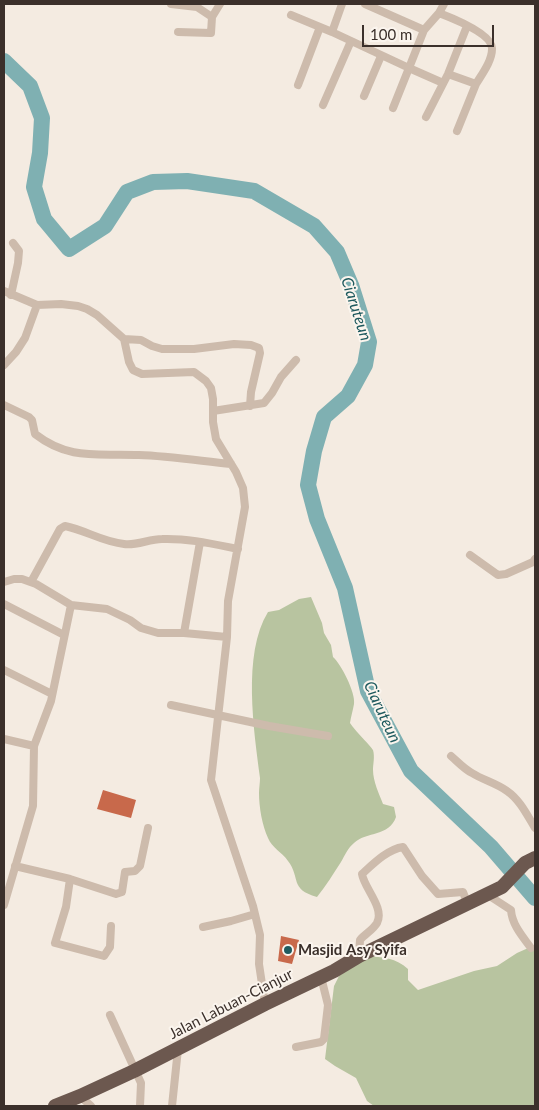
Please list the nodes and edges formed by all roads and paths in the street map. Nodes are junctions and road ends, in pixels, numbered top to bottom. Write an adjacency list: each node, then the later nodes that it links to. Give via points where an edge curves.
1 (171, 4): 8 (street, via 197,7)
2 (220, 4): 8 (street)
3 (342, 4): 13 (street)
4 (365, 4): 11 (street)
5 (444, 4): 6 (street)
6 (439, 13): 9 (street); 11 (street)
7 (291, 16): 10 (street)
8 (212, 17): 12 (street, via 211,33)
9 (467, 26): 17 (street); 19 (street, via 492,45 491,56)
10 (320, 27): 13 (street); 20 (street)
11 (424, 30): 16 (street)
12 (178, 32)
13 (332, 32): 14 (street)
14 (351, 41): 15 (street); 22 (street)
15 (381, 56): 16 (street); 21 (street)
16 (409, 68): 18 (street); 23 (street)
17 (448, 74): 18 (street); 19 (street)
18 (443, 82): 24 (street)
19 (476, 84): 25 (street)
20 (298, 85)
21 (364, 96)
22 (323, 105)
23 (393, 108)
24 (426, 117)
25 (457, 131)
26 (13, 243): 27 (street, via 18,250 18,262)
27 (7, 293): 28 (street)
28 (37, 305): 29 (street, via 78,306 97,315); 31 (street, via 25,338)
29 (124, 339): 33 (street, via 141,340 162,349 234,344 258,348 260,353); 34 (street, via 129,362 138,373 188,371 200,376 211,388)
30 (296, 360): 33 (street, via 264,402)
31 (4, 365)
32 (4, 404): 35 (street, via 29,417 35,434 45,442 80,454 139,455)
33 (250, 406): 34 (street)
34 (213, 411): 35 (street, via 216,439)
35 (231, 464): 37 (street, via 243,488 245,506)
36 (200, 542): 37 (street); 41 (street, via 160,539 126,545 65,526 60,529); 44 (street)
37 (238, 548): 46 (street, via 228,601)
38 (470, 555): 39 (street, via 498,575)
39 (535, 559)
40 (4, 582): 41 (street, via 14,578)
41 (30, 582): 43 (street)
42 (4, 604): 45 (street)
43 (71, 605): 44 (street, via 107,609 158,634); 45 (street)
44 (184, 633): 46 (street)
45 (64, 635): 48 (street)
46 (227, 637): 50 (street)
47 (4, 670): 48 (street)
48 (52, 694): 53 (street)
49 (171, 705): 50 (street)
50 (218, 716): 51 (street); 63 (street, via 211,780)
51 (328, 736)
52 (4, 739): 53 (street)
53 (34, 746): 58 (street, via 33,806)
54 (451, 756): 56 (street, via 464,769 507,790 528,814)
55 (148, 828): 59 (street, via 140,866 135,871 125,872 122,892 116,894)
56 (535, 828)
57 (530, 861): 60 (highway, Jalan Labuan-Cianjur, via 502,888)
58 (15, 866): 59 (street); 61 (street)
59 (70, 879): 64 (street, via 55,943 104,956 110,947)
60 (488, 895): 62 (highway, Jalan Labuan-Cianjur); 66 (street, via 511,910 518,930)
61 (4, 905)
62 (468, 905): 67 (highway, Jalan Labuan-Cianjur); 67 (street, via 463,892 438,894 403,847 394,850 362,874 379,916 373,928 360,940)
63 (255, 914): 65 (street); 69 (street, via 260,935 259,964)
64 (111, 926)
65 (203, 927)
66 (531, 948)
67 (358, 956): 68 (highway, Jalan Labuan-Cianjur)
68 (321, 977): 69 (highway, Jalan Labuan-Cianjur); 71 (street, via 328,1005 324,1039)
69 (265, 1004): 72 (highway, Jalan Labuan-Cianjur)
70 (110, 1016): 73 (street)
71 (296, 1047)
72 (178, 1049): 73 (highway, Jalan Labuan-Cianjur); 78 (street)
73 (134, 1071): 74 (highway, Jalan Labuan-Cianjur); 77 (street, via 141,1083)
74 (80, 1096): 75 (highway, Jalan Labuan-Cianjur); 76 (street)
75 (55, 1106)
76 (91, 1106)
77 (140, 1106)
78 (172, 1106)

